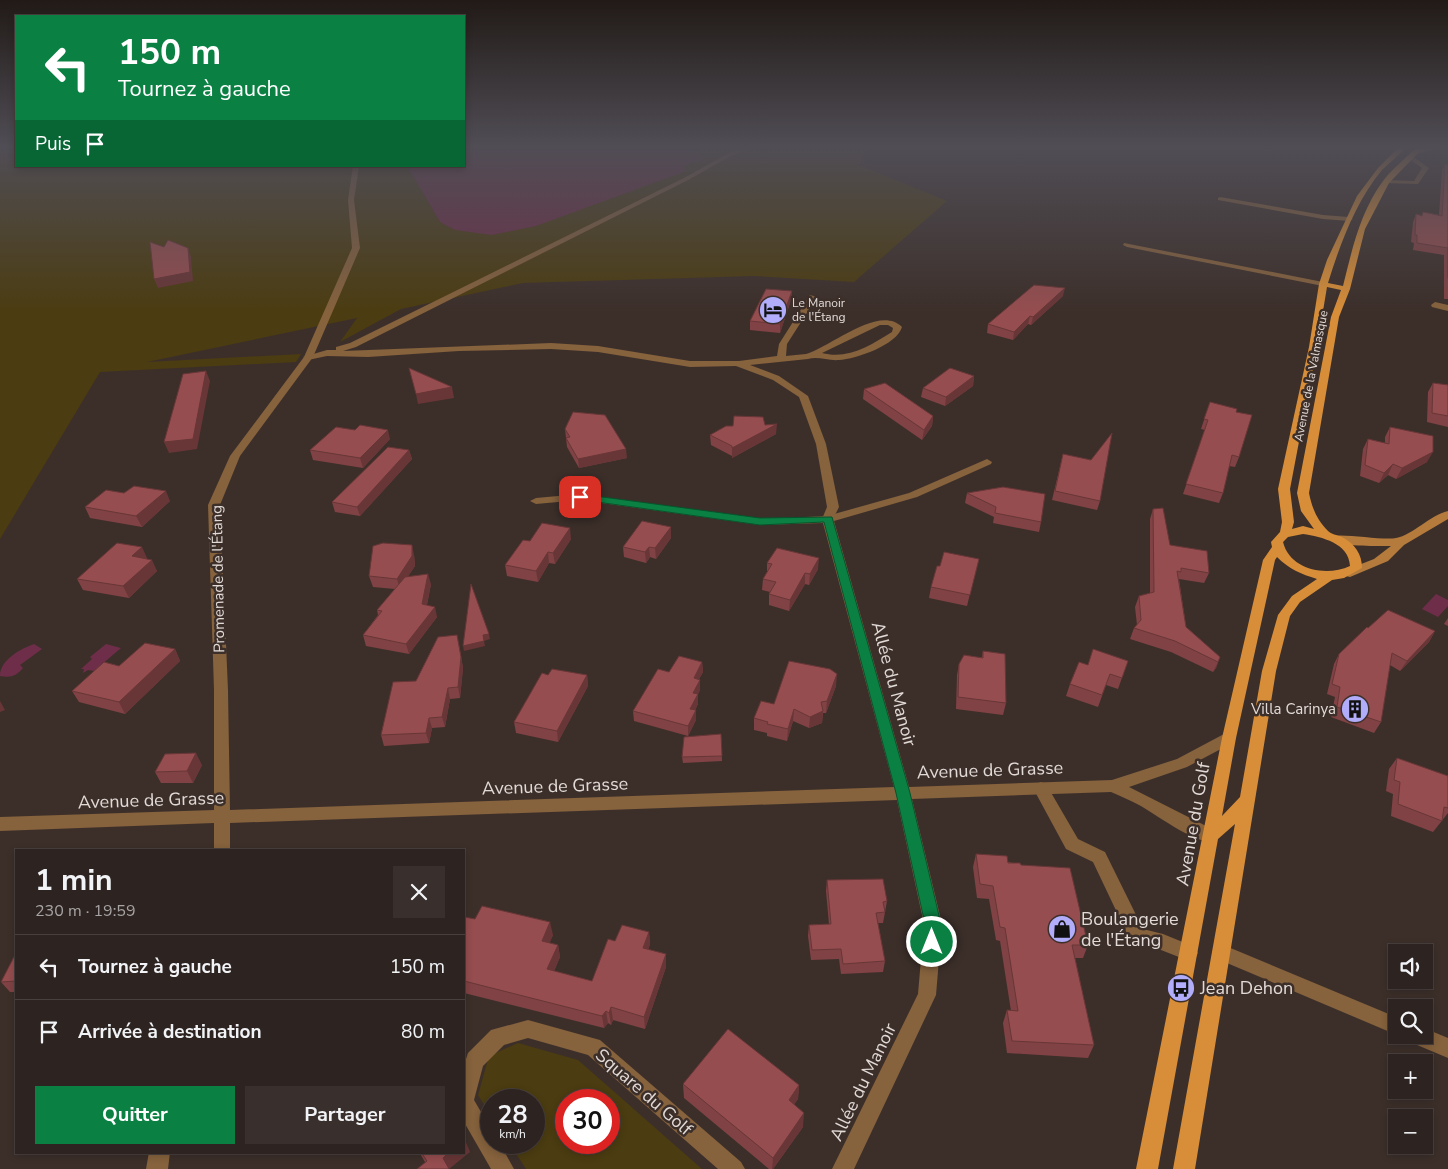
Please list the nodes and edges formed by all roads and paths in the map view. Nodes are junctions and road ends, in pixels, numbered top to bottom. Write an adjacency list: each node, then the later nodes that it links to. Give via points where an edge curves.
1 (351, 203): 15 (street, Promenade de l'Étang, via 356,248)
2 (639, 203): 13 (street, via 354,345)
3 (1240, 203): 6 (street)
4 (1357, 203): 6 (main road, Avenue de la Valmasque)
5 (1374, 203): 9 (main road, Avenue de la Valmasque, via 1361,228)
6 (1348, 219): 8 (main road, Avenue de la Valmasque)
7 (1127, 245): 8 (street)
8 (1322, 284): 9 (main road); 22 (main road, Avenue de la Valmasque, via 1313,347 1284,489 1288,522)
9 (1346, 289): 23 (main road, Avenue de la Valmasque, via 1335,317 1303,493 1307,511)
10 (814, 297): 16 (street, via 783,344)
11 (1435, 305): 12 (street)
12 (1448, 308)
13 (326, 353): 15 (street); 17 (street, via 551,346 598,349 690,364)
14 (816, 354): 14 (street, via 837,359 854,356 896,333 898,327 890,322 879,322); 16 (street)
15 (308, 357): 33 (street, Promenade de l'Étang, via 235,456 214,505)
16 (780, 358): 17 (street)
17 (737, 363): 21 (street, via 776,378 803,396 821,444 833,507)
18 (987, 462): 21 (street, via 913,495)
19 (536, 501): 21 (street, via 580,497 760,522)
20 (1448, 514): 24 (street)
21 (828, 519): 31 (street, Allée du Manoir)
22 (1285, 532): 23 (main road, via 1303,530); 25 (main road, Avenue du Golf, via 1276,542)
23 (1329, 536): 24 (street, via 1367,542); 26 (main road, via 1353,553 1356,568)
24 (1400, 542): 26 (street, via 1386,558)
25 (1277, 549): 27 (main road, via 1302,570); 28 (main road, Avenue du Golf, via 1269,560)
26 (1350, 573): 27 (main road)
27 (1329, 576): 32 (main road, via 1296,599 1284,615 1269,671)
28 (1229, 738): 29 (street, Avenue de Grasse, via 1182,763); 35 (main road, Avenue du Golf)
29 (1112, 786): 30 (street, Avenue de Grasse); 35 (street, Avenue de Grasse)
30 (1041, 788): 31 (street, Avenue de Grasse); 38 (street, via 1072,844 1099,857 1137,936)
31 (903, 793): 33 (street, Avenue de Grasse); 48 (street, Allée du Manoir, via 933,924 927,995)
32 (1246, 801): 35 (main road); 37 (main road)
33 (223, 818): 34 (street, Avenue de Grasse); 36 (street, Promenade de l'Étang)
34 (0, 824)
35 (1210, 836): 38 (main road, Avenue du Golf)
36 (222, 849)
37 (1221, 952): 39 (street); 50 (main road)
38 (1189, 953): 49 (main road, Avenue du Golf)
39 (1388, 1023)
40 (1433, 1042): 41 (street)
41 (1448, 1048)
42 (465, 1095): 47 (street, Square du Golf, via 475,1060 498,1037 528,1029 593,1047)
43 (465, 1105): 46 (street)
44 (160, 1154): 45 (street)
45 (157, 1169)
46 (503, 1169)
47 (734, 1169)
48 (843, 1169)
49 (1147, 1169)
50 (1184, 1169)

